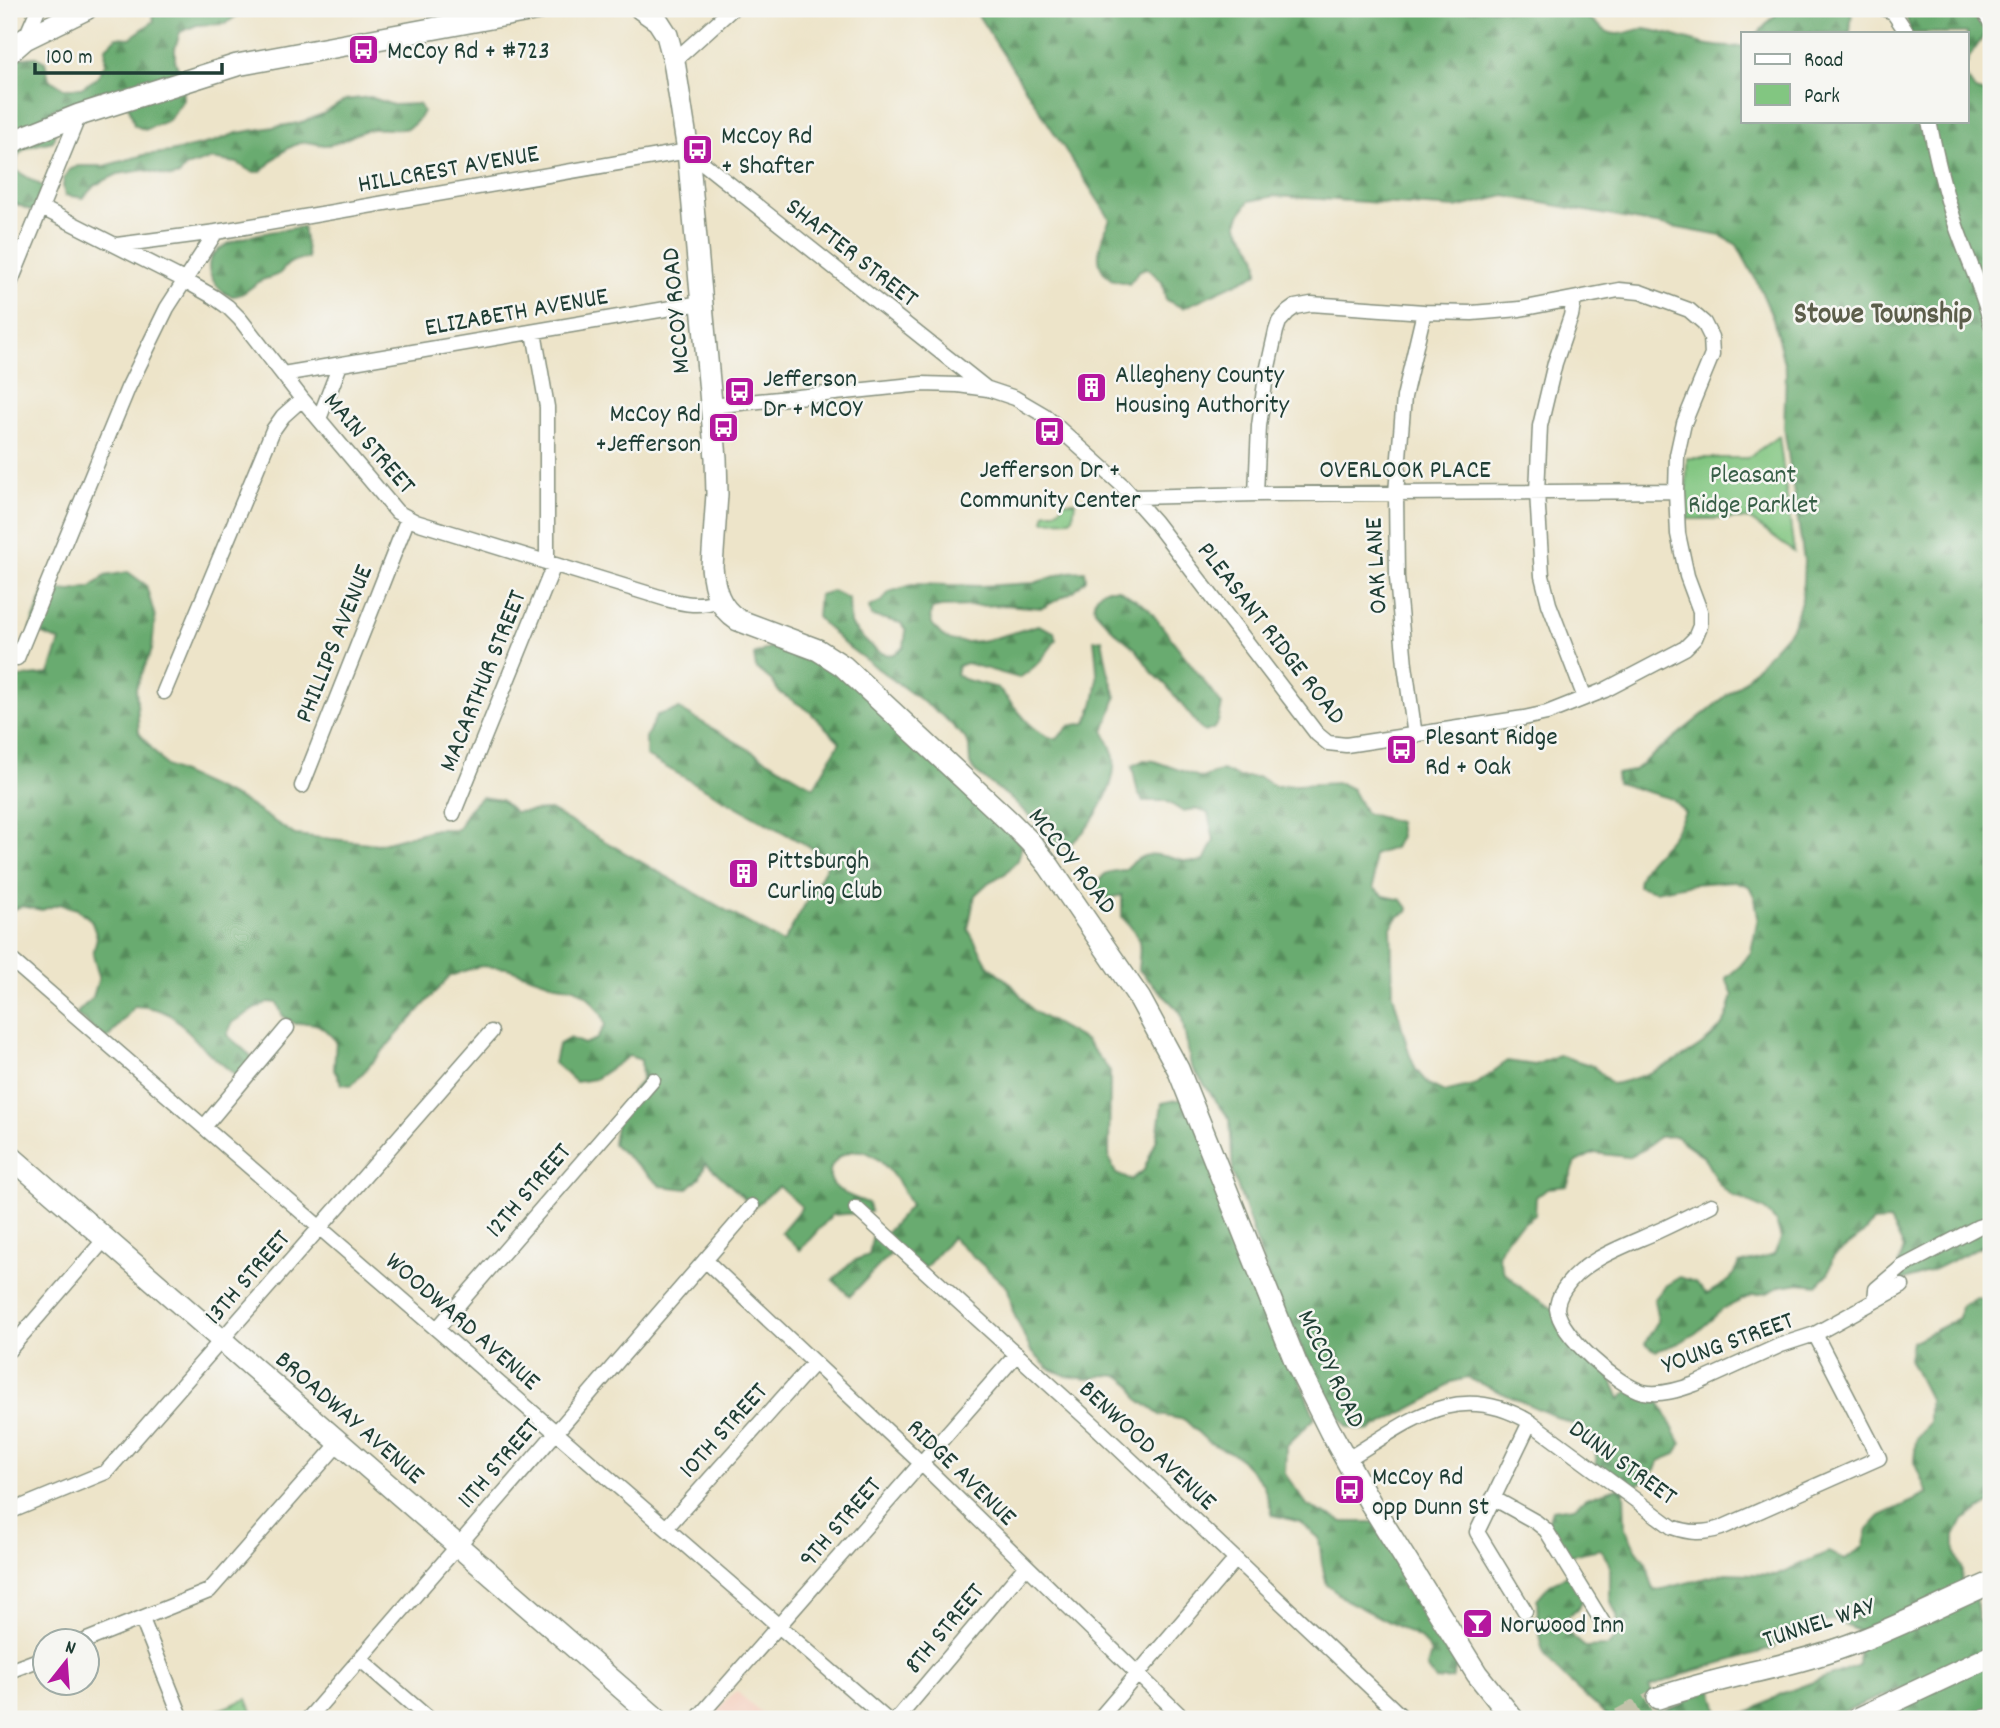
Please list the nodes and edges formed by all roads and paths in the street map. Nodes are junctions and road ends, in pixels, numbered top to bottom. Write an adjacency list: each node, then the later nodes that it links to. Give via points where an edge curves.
1 (38, 9): 10 (street)
2 (86, 9): 10 (street)
3 (539, 9): 12 (street, via 237,65)
4 (642, 9): 11 (street, MCCOY ROAD, via 667,35)
5 (732, 9): 11 (street)
6 (1982, 9): 8 (street)
7 (1891, 13): 9 (street)
8 (1991, 23)
9 (1907, 32)
10 (17, 46)
11 (674, 61): 15 (street, MCCOY ROAD)
12 (79, 115): 14 (street); 16 (street)
13 (1929, 122): 24 (street, via 1951,208)
14 (9, 143)
15 (688, 151): 17 (street, HILLCREST AVENUE); 22 (street, MCCOY ROAD); 28 (street, SHAFTER STREET)
16 (42, 208): 18 (street, MAIN STREET); 20 (street)
17 (216, 233): 18 (street, HILLCREST AVENUE); 19 (street)
18 (115, 246): 19 (street, MAIN STREET)
19 (184, 280): 27 (street, MAIN STREET, via 228,307); 40 (street, via 128,388)
20 (9, 286)
21 (1574, 300): 23 (street, PLEASANT RIDGE ROAD, via 1472,313); 32 (street, PLEASANT RIDGE ROAD, via 1619,290 1640,292 1689,310 1704,323 1712,355 1684,423); 33 (street, via 1540,426)
22 (701, 303): 25 (street, ELIZABETH AVENUE); 30 (street, MCCOY ROAD)
23 (1424, 312): 34 (street, OAK LANE, via 1405,397); 35 (street, PLEASANT RIDGE ROAD, via 1311,304 1295,307 1284,316 1266,376)
24 (1991, 324)
25 (534, 332): 26 (street, ELIZABETH AVENUE); 38 (street, MACARTHUR STREET, via 547,407)
26 (340, 365): 27 (street, ELIZABETH AVENUE); 31 (street)
27 (283, 374): 29 (street, MAIN STREET)
28 (988, 389): 30 (street, via 922,384); 36 (street, PLEASANT RIDGE ROAD, via 1044,415)
29 (302, 399): 31 (street, MAIN STREET); 41 (street, via 273,430)
30 (711, 406): 39 (street, MCCOY ROAD, via 717,485 712,567)
31 (319, 419): 37 (street, MAIN STREET, via 388,503)
32 (1675, 491): 33 (street, OVERLOOK PLACE); 42 (street, PLEASANT RIDGE ROAD, via 1678,534 1700,611 1695,638 1685,648)
33 (1537, 492): 34 (street, OVERLOOK PLACE); 42 (street, via 1542,576)
34 (1396, 493): 35 (street, OVERLOOK PLACE); 43 (street, OAK LANE, via 1398,591)
35 (1256, 494): 36 (street, OVERLOOK PLACE)
36 (1134, 497): 43 (street, PLEASANT RIDGE ROAD, via 1321,740 1336,746)
37 (408, 518): 38 (street, MAIN STREET); 44 (street, PHILLIPS AVENUE)
38 (551, 564): 39 (street, MAIN STREET, via 679,602 699,605); 45 (street, MACARTHUR STREET)
39 (719, 600): 70 (street, MCCOY ROAD, via 738,620 818,650 842,666 1009,821 1049,866 1140,999 1178,1069 1296,1363)
40 (17, 658)
41 (164, 692)
42 (1586, 698): 43 (street, PLEASANT RIDGE ROAD, via 1547,713)
43 (1415, 736)
44 (302, 786)
45 (453, 814)
46 (9, 958): 50 (street, WOODWARD AVENUE)
47 (287, 1028): 50 (street)
48 (491, 1032): 56 (street, 13TH STREET)
49 (653, 1080): 61 (street, 12TH STREET)
50 (204, 1127): 56 (street, WOODWARD AVENUE)
51 (9, 1155): 57 (street, BROADWAY AVENUE)
52 (1711, 1205): 62 (street, YOUNG STREET, via 1590,1264 1564,1288 1558,1303 1563,1323 1592,1358 1645,1392 1684,1388)
53 (752, 1206): 58 (street, 11TH STREET)
54 (856, 1208): 65 (street, BENWOOD AVENUE)
55 (1991, 1223): 60 (street, via 1902,1266 1876,1289)
56 (320, 1228): 61 (street, WOODWARD AVENUE); 63 (street, 13TH STREET)
57 (105, 1239): 63 (street, BROADWAY AVENUE); 64 (street)
58 (705, 1261): 66 (street, RIDGE AVENUE); 68 (street, 11TH STREET)
59 (1902, 1286): 60 (street, YOUNG STREET)
60 (1875, 1301): 62 (street, YOUNG STREET)
61 (437, 1329): 68 (street, WOODWARD AVENUE)
62 (1815, 1334): 67 (street, DUNN STREET, via 1879,1458 1721,1528 1695,1533 1661,1520)
63 (222, 1340): 69 (street, BROADWAY AVENUE); 73 (street, 13TH STREET, via 106,1472)
64 (9, 1350)
65 (1017, 1354): 71 (street, 9TH STREET); 100 (street, BENWOOD AVENUE)
66 (814, 1363): 71 (street, RIDGE AVENUE); 74 (street, 10TH STREET)
67 (1530, 1422): 70 (street, DUNN STREET, via 1485,1405 1445,1406 1408,1422); 72 (street)
68 (556, 1433): 74 (street, WOODWARD AVENUE); 75 (street, 11TH STREET)
69 (340, 1443): 75 (street, BROADWAY AVENUE); 80 (street, via 209,1591)
70 (1346, 1460): 101 (street, MCCOY ROAD, via 1478,1674)
71 (922, 1464): 76 (street, RIDGE AVENUE); 82 (street, 9TH STREET)
72 (1493, 1498): 79 (street, via 1476,1532); 81 (street, via 1546,1530)
73 (9, 1512)
74 (666, 1528): 82 (street, WOODWARD AVENUE)
75 (457, 1546): 85 (street, 11TH STREET); 94 (street, BROADWAY AVENUE)
76 (1026, 1566): 88 (street, RIDGE AVENUE); 97 (street, 8TH STREET)
77 (1230, 1566): 88 (street)
78 (1991, 1583): 89 (street, TUNNEL WAY, via 1850,1645)
79 (1525, 1611)
80 (142, 1619): 83 (street); 91 (street)
81 (1603, 1623)
82 (780, 1625): 95 (street, 9TH STREET); 96 (street, WOODWARD AVENUE)
83 (102, 1634)
84 (1991, 1656): 102 (street)
85 (360, 1659): 92 (street, 11TH STREET); 93 (street)
86 (32, 1662): 87 (street)
87 (9, 1671)
88 (1138, 1675): 98 (street); 99 (street, RIDGE AVENUE)
89 (1658, 1698)
90 (1991, 1716): 103 (street)
91 (182, 1719)
92 (308, 1719)
93 (429, 1719)
94 (657, 1719)
95 (697, 1719)
96 (886, 1719)
97 (897, 1719)
98 (1099, 1719)
99 (1184, 1719)
100 (1404, 1719)
101 (1513, 1719)
102 (1857, 1719)
103 (1973, 1719)

